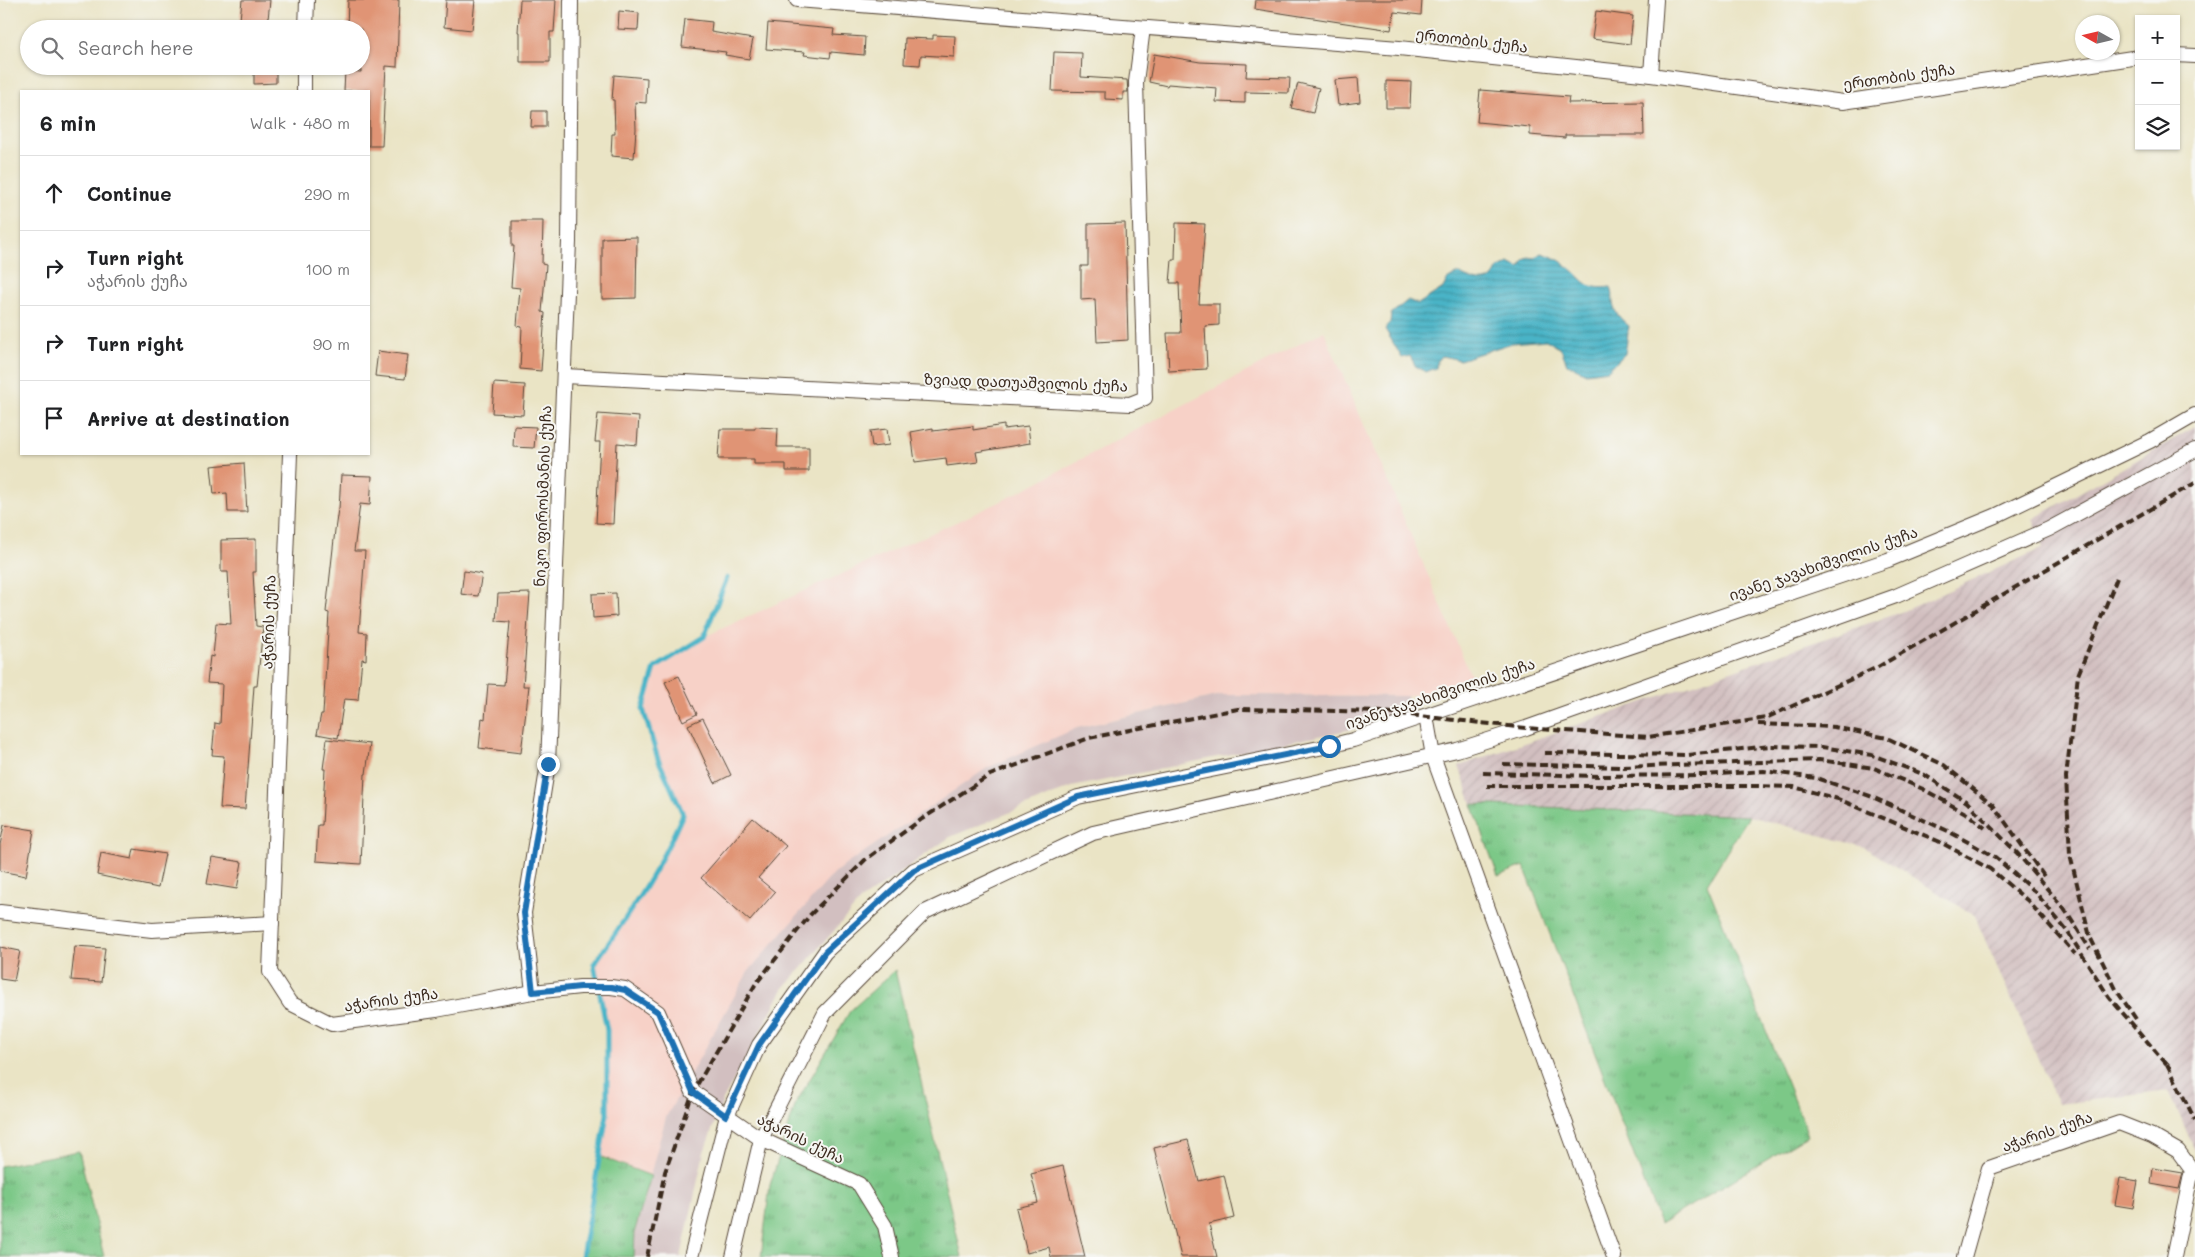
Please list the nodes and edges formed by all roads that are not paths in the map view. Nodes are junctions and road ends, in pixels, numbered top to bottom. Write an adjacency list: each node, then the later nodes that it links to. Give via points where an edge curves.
1 (307, 0): 5 (street)
2 (571, 0): 13 (street, ნიკო ფიროსმანის ქუჩა, via 569,242)
3 (797, 0): 6 (street, ერთობის ქუჩა)
4 (1656, 0): 11 (street)
5 (306, 20)
6 (1143, 28): 11 (street, ერთობის ქუჩა, via 1399,48); 13 (street, ზვიად დათუაშვილის ქუჩა, via 1136,82 1145,398 1130,404)
7 (2180, 55): 8 (street)
8 (2195, 56)
9 (2135, 58): 11 (street, ერთობის ქუჩა, via 1843,102)
10 (304, 75): 12 (street)
11 (1650, 75)
12 (304, 90)
13 (564, 376): 21 (street, ნიკო ფიროსმანის ქუჩა, via 548,764 524,913)
14 (2195, 415): 17 (street, ივანე ჯავახიშვილის ქუჩა, via 2150,441 1995,516 1888,560)
15 (2195, 450): 18 (street, via 2049,529 1896,596 1526,728)
16 (290, 455): 20 (street, აჭარის ქუჩა)
17 (1426, 716): 18 (street); 22 (street, ივანე ჯავახიშვილის ქუჩა, via 1329,746 1078,797 914,870 825,952 759,1045)
18 (1433, 756): 23 (street, via 1093,833 925,912 825,1013); 27 (street)
19 (0, 912): 20 (street, via 152,930)
20 (272, 923): 21 (street, აჭარის ქუჩა, via 270,972 290,1003 332,1024 436,1010)
21 (533, 992): 22 (street, აჭარის ქუჩა, via 580,987 625,990 658,1012 693,1092)
22 (726, 1116): 23 (street, აჭარის ქუჩა); 24 (street, ივანე ჯავახიშვილის ქუჩა)
23 (761, 1139): 25 (street); 26 (street, აჭარის ქუჩა, via 859,1184 885,1226)
24 (691, 1257)
25 (733, 1257)
26 (892, 1257)
27 (1614, 1257)
28 (1964, 1257): 29 (street, აჭარის ქუჩა, via 1989,1168 2119,1123 2178,1151 2192,1170)
29 (2174, 1257)

